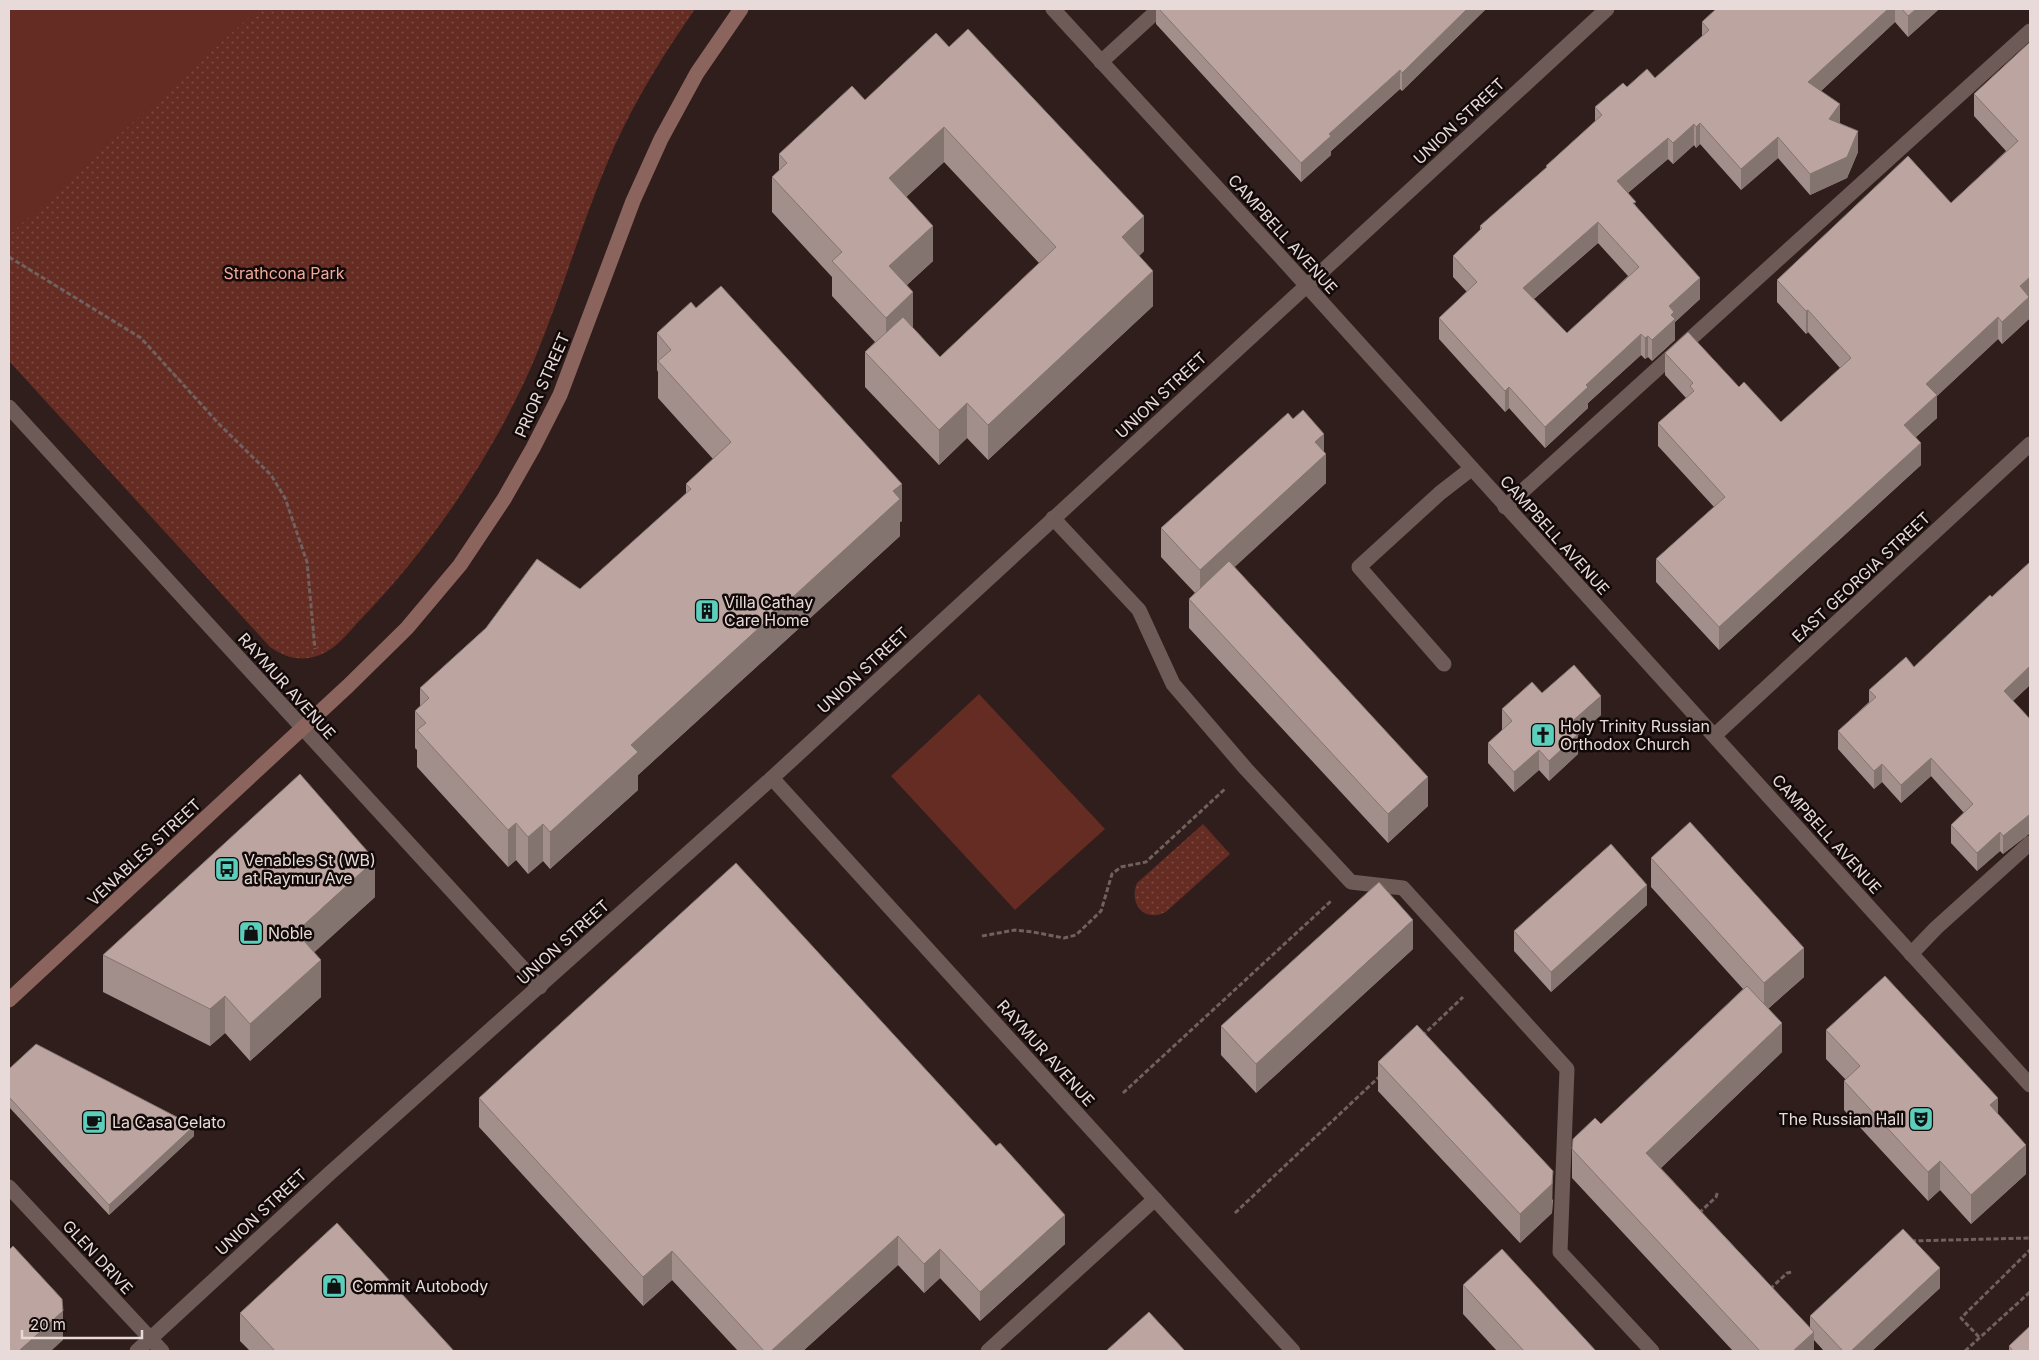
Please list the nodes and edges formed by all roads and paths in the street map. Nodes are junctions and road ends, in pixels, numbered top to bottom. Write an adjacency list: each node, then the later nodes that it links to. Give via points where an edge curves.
1 (740, 9): 16 (main road, PRIOR STREET, via 697,73 661,138 633,201 560,395 504,499 460,565 407,628)
2 (1053, 9): 6 (street, CAMPBELL AVENUE)
3 (1159, 9): 6 (street)
4 (1607, 9): 8 (street, UNION STREET)
5 (2030, 31): 12 (street)
6 (1101, 62): 8 (street, CAMPBELL AVENUE)
7 (9, 257): 14 (path, via 140,338 219,424 272,475 285,498 307,562)
8 (1306, 285): 11 (street, CAMPBELL AVENUE); 13 (street, UNION STREET)
9 (9, 407): 16 (street, RAYMUR AVENUE)
10 (2030, 444): 17 (street, EAST GEORGIA STREET)
11 (1471, 468): 12 (street, CAMPBELL AVENUE); 15 (street, via 1359,566)
12 (1505, 507): 17 (street, CAMPBELL AVENUE)
13 (1053, 518): 18 (street, via 1139,610 1173,684); 19 (street, UNION STREET)
14 (315, 649)
15 (1444, 664)
16 (302, 729): 25 (street, RAYMUR AVENUE); 26 (main road, VENABLES STREET)
17 (1714, 735): 23 (street, CAMPBELL AVENUE)
18 (1246, 769): 21 (street); 22 (path, via 1146,862 1121,867 1112,874 1101,911 1076,935 1064,938 1015,930)
19 (772, 778): 25 (street, UNION STREET); 33 (street, RAYMUR AVENUE)
20 (2030, 843): 23 (street)
21 (1352, 882): 24 (street, via 1403,888); 30 (path)
22 (982, 936)
23 (1911, 954): 29 (street, CAMPBELL AVENUE)
24 (1484, 978): 27 (path); 48 (street, via 1567,1069 1560,1252)
25 (540, 986): 43 (street, UNION STREET, via 329,1174)
26 (9, 1000)
27 (1419, 1039)
28 (1383, 1073): 34 (path)
29 (2030, 1085)
30 (1123, 1093)
31 (9, 1187): 43 (street, GLEN DRIVE)
32 (1718, 1191): 35 (path)
33 (1155, 1199): 46 (street); 47 (street, RAYMUR AVENUE)
34 (1235, 1213)
35 (1698, 1214)
36 (2030, 1238): 37 (path)
37 (1902, 1242)
38 (2030, 1250): 42 (path, via 1961,1318)
39 (1793, 1272): 40 (path, via 1787,1273)
40 (1769, 1290)
41 (2030, 1292): 42 (path)
42 (1979, 1337): 49 (path)
43 (151, 1339): 44 (street, UNION STREET); 45 (street, GLEN DRIVE)
44 (137, 1351)
45 (162, 1351)
46 (988, 1351)
47 (1293, 1351)
48 (1652, 1351)
49 (1965, 1351)

